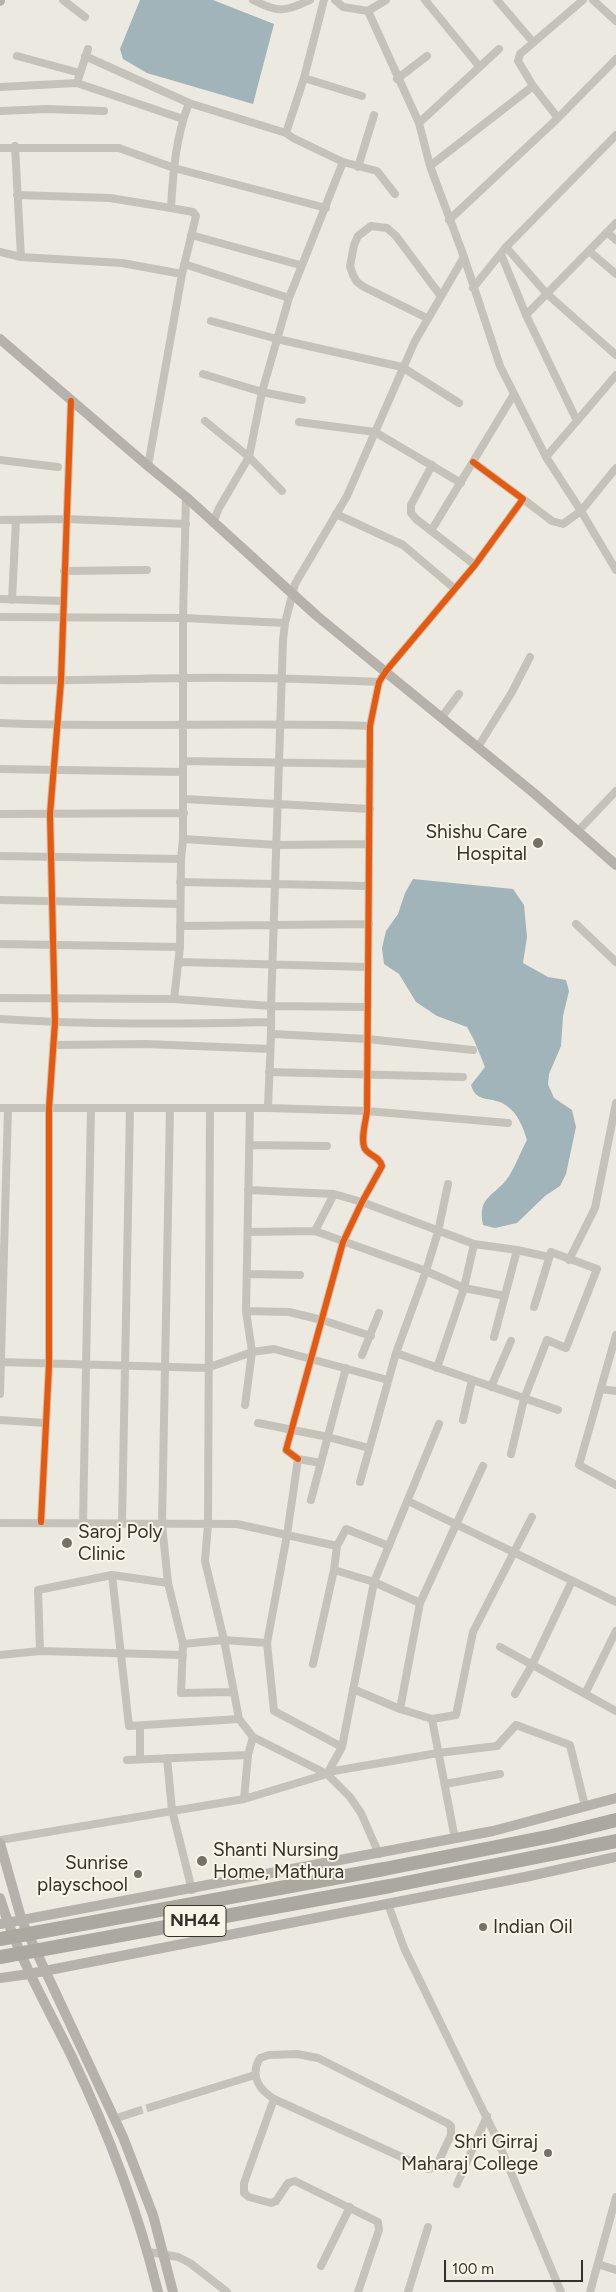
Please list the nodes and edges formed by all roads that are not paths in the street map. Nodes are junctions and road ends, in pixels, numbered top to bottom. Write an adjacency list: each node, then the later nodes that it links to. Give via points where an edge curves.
1 (63, 0): 12 (street)
2 (253, 0): 3 (street, via 268,8 289,10)
3 (310, 0)
4 (324, 0): 21 (street)
5 (336, 0): 11 (street, via 343,7)
6 (386, 0): 11 (street)
7 (425, 0): 19 (street)
8 (497, 0): 14 (street)
9 (583, 0): 14 (street)
10 (593, 0): 13 (street)
11 (368, 11): 22 (street)
12 (85, 16)
13 (616, 21)
14 (533, 42): 24 (street, via 520,54 518,61)
15 (499, 49): 19 (street)
16 (17, 56): 20 (street)
17 (427, 56): 22 (street)
18 (616, 59): 31 (street)
19 (479, 66): 33 (street)
20 (80, 73): 23 (street); 27 (street, via 86,52)
21 (304, 78): 26 (street); 34 (street)
22 (397, 79): 33 (street)
23 (77, 83): 25 (street); 32 (street)
24 (533, 86): 31 (street); 39 (street)
25 (0, 87)
26 (362, 96)
27 (189, 103): 32 (street); 34 (street)
28 (0, 111): 29 (street)
29 (104, 111)
30 (374, 115): 40 (street)
31 (558, 118): 46 (street)
32 (183, 119): 41 (street)
33 (419, 123): 39 (street)
34 (286, 133): 38 (street)
35 (616, 135): 51 (street)
36 (15, 146): 37 (street); 41 (street, via 119,148); 43 (street)
37 (0, 148)
38 (343, 162): 40 (street); 45 (street)
39 (430, 166): 46 (street)
40 (358, 167): 42 (street, via 378,171)
41 (174, 168): 44 (street); 45 (street)
42 (395, 194)
43 (17, 195): 44 (street, via 110,198); 54 (street)
44 (171, 208): 49 (street, via 193,212 196,216)
45 (326, 208): 57 (street)
46 (449, 220): 55 (street)
47 (616, 223): 48 (street)
48 (607, 232): 50 (street); 52 (street)
49 (191, 235): 56 (street); 57 (street)
50 (616, 240)
51 (504, 251): 60 (street); 61 (street); 64 (street)
52 (589, 251): 59 (street); 61 (street)
53 (0, 252): 54 (street)
54 (21, 257): 58 (street, via 122,263)
55 (464, 257): 60 (street); 62 (street)
56 (184, 264): 58 (street); 63 (street)
57 (300, 265): 63 (street)
58 (182, 274): 86 (street)
59 (616, 274)
60 (473, 288): 74 (street, via 500,366)
61 (546, 293): 64 (street); 69 (street)
62 (440, 295): 65 (street); 65 (street, via 396,236 386,228 371,226 358,236 350,266 357,282)
63 (289, 298): 68 (street)
64 (526, 315): 79 (street)
65 (427, 318): 70 (street)
66 (211, 321): 68 (street)
67 (0, 339): 76 (street)
68 (277, 339): 70 (street); 73 (street)
69 (616, 355)
70 (402, 367): 77 (street); 81 (street)
71 (203, 374): 73 (street)
72 (616, 375): 79 (street)
73 (262, 392): 75 (street); 82 (street)
74 (514, 394): 83 (street); 85 (street)
75 (302, 400)
76 (71, 401): 86 (street); 96 (street)
77 (459, 403)
78 (205, 421): 82 (street)
79 (577, 421): 83 (street)
80 (300, 422): 81 (street)
81 (375, 432): 87 (street); 95 (street)
82 (249, 457): 91 (street); 99 (street)
83 (546, 457): 94 (street)
84 (0, 460): 88 (street)
85 (473, 462): 90 (street); 93 (street)
86 (148, 466): 92 (street)
87 (432, 466): 90 (street); 101 (street, via 411,505 411,513)
88 (58, 467)
89 (616, 468): 94 (street)
90 (461, 483): 101 (street)
91 (282, 491)
92 (186, 497): 99 (street); 100 (street)
93 (523, 499): 94 (street, via 563,524); 102 (street)
94 (581, 511): 104 (street)
95 (336, 514): 106 (street, via 404,545); 107 (street)
96 (67, 519): 98 (street); 100 (street); 105 (street)
97 (0, 520): 98 (street)
98 (16, 520): 109 (street)
99 (213, 523): 107 (street)
100 (186, 524): 113 (street)
101 (431, 531): 102 (street)
102 (475, 565): 106 (street)
103 (147, 570): 105 (street)
104 (616, 570)
105 (64, 571): 110 (street)
106 (455, 589): 116 (street)
107 (292, 593): 114 (street); 116 (street)
108 (0, 599): 109 (street)
109 (12, 600): 110 (street)
110 (63, 601): 112 (street)
111 (0, 617): 112 (street)
112 (62, 617): 113 (street); 120 (street)
113 (183, 618): 114 (street); 117 (street)
114 (285, 623): 118 (street)
115 (530, 657): 129 (street)
116 (386, 671): 121 (street); 123 (street)
117 (183, 678): 118 (street); 120 (street); 126 (street)
118 (282, 678): 121 (street); 125 (street)
119 (0, 680): 120 (street)
120 (61, 681): 127 (street)
121 (379, 682): 128 (street)
122 (459, 694): 123 (street)
123 (442, 718): 129 (street)
124 (0, 723): 127 (street)
125 (281, 723): 126 (street); 128 (street); 131 (street)
126 (184, 725): 127 (street); 130 (street)
127 (59, 726): 134 (street)
128 (370, 726): 132 (street)
129 (478, 747): 143 (street)
130 (183, 761): 131 (street); 135 (street)
131 (280, 762): 132 (street); 138 (street)
132 (370, 764): 139 (street)
133 (0, 768): 134 (street)
134 (54, 768): 135 (street); 142 (street)
135 (183, 772): 137 (street)
136 (616, 791): 143 (street)
137 (184, 800): 138 (street); 140 (street)
138 (278, 805): 139 (street); 146 (street)
139 (370, 809): 145 (street)
140 (184, 812): 142 (street); 144 (street)
141 (0, 814): 142 (street)
142 (50, 814): 148 (street)
143 (577, 832): 150 (street)
144 (183, 839): 146 (street); 149 (street)
145 (369, 844): 146 (street); 153 (street)
146 (277, 845): 152 (street)
147 (0, 856): 148 (street)
148 (51, 857): 149 (street); 155 (street)
149 (181, 859): 151 (street)
150 (616, 865)
151 (180, 882): 152 (street); 156 (street)
152 (275, 886): 153 (street); 157 (street)
153 (369, 886): 158 (street)
154 (0, 900): 155 (street)
155 (52, 902): 156 (street); 162 (street)
156 (180, 904): 160 (street)
157 (274, 924): 158 (street); 160 (street); 166 (street)
158 (369, 924): 167 (street)
159 (576, 924): 165 (street)
160 (180, 926): 163 (street)
161 (0, 944): 162 (street)
162 (52, 945): 163 (street); 169 (street)
163 (180, 947): 164 (street)
164 (179, 962): 166 (street); 170 (street)
165 (616, 962)
166 (273, 964): 167 (street); 171 (street)
167 (368, 967): 172 (street)
168 (0, 998): 169 (street)
169 (55, 999): 170 (street); 174 (street)
170 (174, 999): 171 (street)
171 (271, 1006): 172 (street); 175 (street)
172 (368, 1007): 177 (street)
173 (0, 1018): 174 (street)
174 (55, 1022): 175 (street); 178 (street)
175 (272, 1022): 176 (street)
176 (273, 1034): 177 (street); 179 (street)
177 (367, 1039): 180 (street); 182 (street)
178 (53, 1046): 179 (street, via 146,1044); 186 (street)
179 (270, 1049): 181 (street)
180 (473, 1050)
181 (269, 1072): 182 (street); 192 (street)
182 (367, 1074): 183 (street); 193 (street)
183 (463, 1078)
184 (616, 1103): 208 (street, via 595,1208)
185 (4, 1108): 186 (street); 226 (street)
186 (49, 1108): 187 (street); 227 (street)
187 (91, 1108): 188 (street); 228 (street)
188 (130, 1108): 189 (street); 229 (street)
189 (170, 1108): 190 (street); 230 (street)
190 (210, 1108): 191 (street); 231 (street)
191 (250, 1108): 192 (street); 195 (street)
192 (268, 1108): 193 (street)
193 (367, 1111): 194 (street); 200 (street, via 364,1147 382,1164)
194 (508, 1123)
195 (249, 1145): 196 (street); 198 (street)
196 (327, 1146)
197 (448, 1184): 203 (street)
198 (248, 1190): 199 (street); 202 (street)
199 (334, 1194): 200 (street); 201 (street)
200 (362, 1202): 203 (street); 204 (street)
201 (315, 1231): 202 (street); 204 (street)
202 (248, 1232): 210 (street)
203 (438, 1232): 205 (street); 209 (street)
204 (344, 1242): 209 (street); 217 (street)
205 (474, 1244): 206 (street); 212 (street)
206 (517, 1250): 207 (street); 213 (street)
207 (549, 1258): 208 (street, via 551,1252); 214 (street)
208 (569, 1260): 240 (street, via 597,1269 566,1348 547,1340)
209 (426, 1271): 212 (street); 223 (street)
210 (247, 1274): 211 (street); 215 (street)
211 (300, 1275)
212 (464, 1288): 213 (street); 233 (street)
213 (504, 1296): 220 (street)
214 (534, 1307)
215 (246, 1311): 217 (street, via 289,1312); 222 (street)
216 (379, 1313): 219 (street)
217 (322, 1320): 219 (street); 225 (street)
218 (616, 1335): 237 (street)
219 (371, 1336): 224 (street)
220 (494, 1337)
221 (511, 1341): 236 (street)
222 (252, 1352): 225 (street, via 274,1349); 231 (street); 241 (street)
223 (396, 1353): 233 (street); 234 (street)
224 (362, 1355)
225 (311, 1359): 232 (street); 248 (street)
226 (1, 1362): 227 (street); 239 (street)
227 (49, 1365): 228 (street); 245 (street)
228 (85, 1366): 229 (street); 262 (street)
229 (124, 1366): 230 (street); 263 (street)
230 (166, 1367): 231 (street); 266 (street)
231 (207, 1368): 264 (street)
232 (346, 1368): 234 (street); 249 (street)
233 (437, 1368): 235 (street)
234 (388, 1380): 250 (street)
235 (472, 1380): 236 (street); 244 (street)
236 (490, 1387): 240 (street)
237 (601, 1389): 238 (street); 256 (street, via 579,1465)
238 (616, 1391)
239 (0, 1394)
240 (524, 1399): 242 (street); 251 (street)
241 (245, 1405)
242 (558, 1410)
243 (0, 1420): 245 (street)
244 (463, 1420)
245 (46, 1423): 260 (street)
246 (258, 1423): 248 (street)
247 (440, 1424): 258 (street)
248 (292, 1429): 249 (street); 252 (street, via 286,1450)
249 (328, 1437): 250 (street); 253 (street)
250 (369, 1448): 255 (street)
251 (511, 1454)
252 (298, 1459): 253 (street); 267 (street)
253 (321, 1464): 257 (street)
254 (483, 1466): 265 (street)
255 (360, 1482)
256 (614, 1482)
257 (311, 1500)
258 (408, 1501): 265 (street); 269 (street)
259 (532, 1517): 270 (street)
260 (41, 1522): 261 (street); 262 (street)
261 (0, 1523)
262 (83, 1523): 263 (street)
263 (122, 1524): 266 (street)
264 (208, 1524): 266 (street); 267 (street, via 257,1527); 279 (street, via 205,1562)
265 (456, 1524): 270 (street); 277 (street)
266 (162, 1526): 275 (street)
267 (288, 1534): 268 (street); 280 (street)
268 (337, 1546): 269 (street, via 346,1529); 271 (street)
269 (389, 1546): 274 (street)
270 (514, 1552): 273 (street); 296 (street, via 473,1632 456,1715)
271 (334, 1570): 274 (street); 287 (street)
272 (112, 1575): 275 (street); 283 (street, via 38,1590); 284 (street)
273 (572, 1581): 276 (street); 288 (street)
274 (374, 1582): 277 (street); 289 (street)
275 (168, 1583): 281 (street)
276 (616, 1602)
277 (420, 1603): 293 (street)
278 (616, 1631): 292 (street)
279 (224, 1640): 280 (street); 281 (street); 290 (street)
280 (267, 1643): 299 (street, via 274,1711)
281 (183, 1644): 286 (street)
282 (500, 1647): 288 (street)
283 (40, 1651): 284 (street); 285 (street)
284 (121, 1654): 286 (street); 297 (street, via 129,1726)
285 (0, 1655)
286 (183, 1655): 290 (street, via 181,1693)
287 (313, 1664)
288 (532, 1665): 291 (street); 292 (street)
289 (353, 1689): 293 (street); 299 (street)
290 (233, 1692): 295 (street)
291 (515, 1694)
292 (585, 1694): 294 (street)
293 (400, 1709): 296 (street)
294 (616, 1711)
295 (239, 1719): 297 (street); 298 (street)
296 (432, 1719): 300 (street)
297 (140, 1726): 303 (street)
298 (253, 1737): 301 (street); 305 (street)
299 (342, 1747): 305 (street)
300 (438, 1753): 305 (street); 307 (street); 310 (street, via 496,1746 516,1725 570,1745)
301 (248, 1755): 302 (street); 309 (street)
302 (167, 1758): 303 (street); 311 (street)
303 (140, 1759): 304 (street)
304 (127, 1760)
305 (327, 1773): 309 (street); 316 (street, via 356,1804)
306 (500, 1774): 307 (street)
307 (445, 1784): 313 (street)
308 (616, 1798): 310 (street)
309 (244, 1799): 311 (street)
310 (585, 1806): 313 (street)
311 (172, 1810): 315 (street); 318 (street)
312 (616, 1820): 323 (highway, NH44, bridge, via 384,1869)
313 (455, 1839): 316 (street)
314 (616, 1841): 324 (highway, NH44, bridge)
315 (0, 1842): 321 (street)
316 (379, 1854): 318 (street)
317 (616, 1857): 320 (street)
318 (192, 1890): 321 (street)
319 (0, 1898): 322 (street)
320 (388, 1904): 325 (street); 332 (street, via 404,1948)
321 (22, 1921): 322 (street); 325 (street)
322 (4, 1924): 326 (street)
323 (0, 1939)
324 (0, 1957)
325 (44, 1971): 326 (street); 333 (street)
326 (29, 1974): 327 (street); 338 (street, via 72,2057 115,2156)
327 (0, 1978)
328 (255, 2074): 329 (street, via 260,2088); 329 (street, via 258,2061 265,2056 308,2055 447,2123 452,2132 438,2165 428,2169); 330 (street)
329 (274, 2099): 336 (street, via 244,2183 244,2193 271,2203 276,2201 288,2183 295,2181)
330 (151, 2107)
331 (135, 2112): 333 (street)
332 (487, 2116): 334 (street); 348 (street)
333 (114, 2118): 339 (street, via 153,2215)
334 (457, 2184)
335 (616, 2197): 340 (street)
336 (350, 2207): 341 (street); 346 (street, via 376,2220 380,2227)
337 (428, 2227): 347 (street)
338 (149, 2252): 339 (street); 343 (street)
339 (165, 2255): 344 (street); 345 (street, via 190,2263)
340 (598, 2264): 342 (street); 349 (street)
341 (321, 2266)
342 (616, 2270)
343 (158, 2292)
344 (173, 2292)
345 (227, 2292)
346 (358, 2292)
347 (408, 2292)
348 (561, 2292)
349 (590, 2292)

